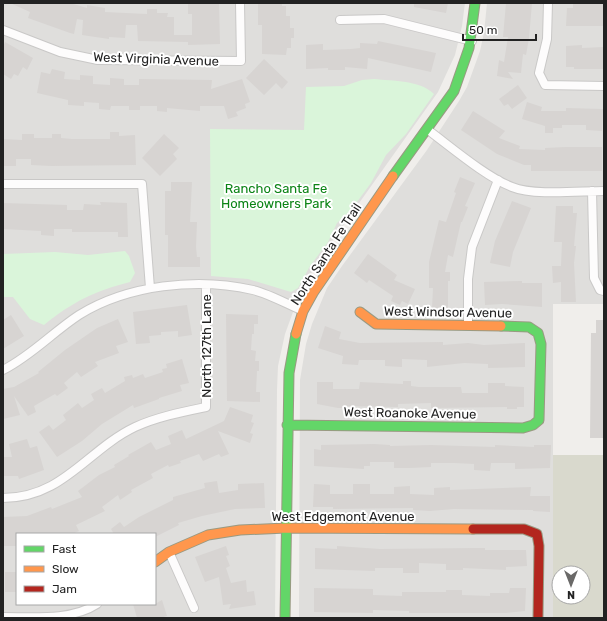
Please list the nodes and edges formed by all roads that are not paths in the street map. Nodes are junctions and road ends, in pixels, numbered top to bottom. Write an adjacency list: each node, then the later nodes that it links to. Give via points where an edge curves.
1 (240, 3): 5 (street, West Virginia Avenue, via 241,61 98,60 60,52)
2 (474, 3): 6 (street, North Santa Fe Trail)
3 (548, 3): 7 (street, via 547,39 539,73 545,85)
4 (340, 20): 6 (street, via 384,19)
5 (3, 30)
6 (472, 41): 8 (street, North Santa Fe Trail, via 466,66 454,91)
7 (604, 86)
8 (428, 130): 9 (street); 16 (street, North Santa Fe Trail, via 356,228)
9 (498, 180): 11 (street, via 513,188 530,191); 18 (street, via 472,247 468,279)
10 (3, 184): 14 (street, via 142,184)
11 (592, 191): 12 (street); 15 (street, via 594,278)
12 (604, 191)
13 (206, 285): 14 (street); 16 (street, via 253,290); 22 (street, North 127th Lane, via 206,407 168,415 135,427 52,486 27,495)
14 (150, 288): 19 (street, via 102,302 79,316 16,364)
15 (602, 290)
16 (303, 311): 20 (street, North Santa Fe Trail, via 290,357)
17 (360, 312): 18 (street, West Windsor Avenue, via 376,324)
18 (468, 325): 21 (street, West Windsor Avenue, via 529,326 538,333 541,344 539,420)
19 (3, 370)
20 (287, 425): 21 (street, West Roanoke Avenue, via 523,428); 23 (street, North Santa Fe Trail)
21 (533, 425)
22 (3, 498)
23 (286, 528): 24 (street, West Edgemont Avenue, via 240,530 208,535); 29 (street, North Santa Fe Trail); 30 (street, West Edgemont Avenue, via 524,529 537,534 539,546)
24 (169, 552): 25 (street, West Edgemont Avenue); 27 (street)
25 (156, 561)
26 (96, 605): 28 (street, via 63,617)
27 (194, 608)
28 (3, 617)
29 (285, 618)
30 (538, 618)

